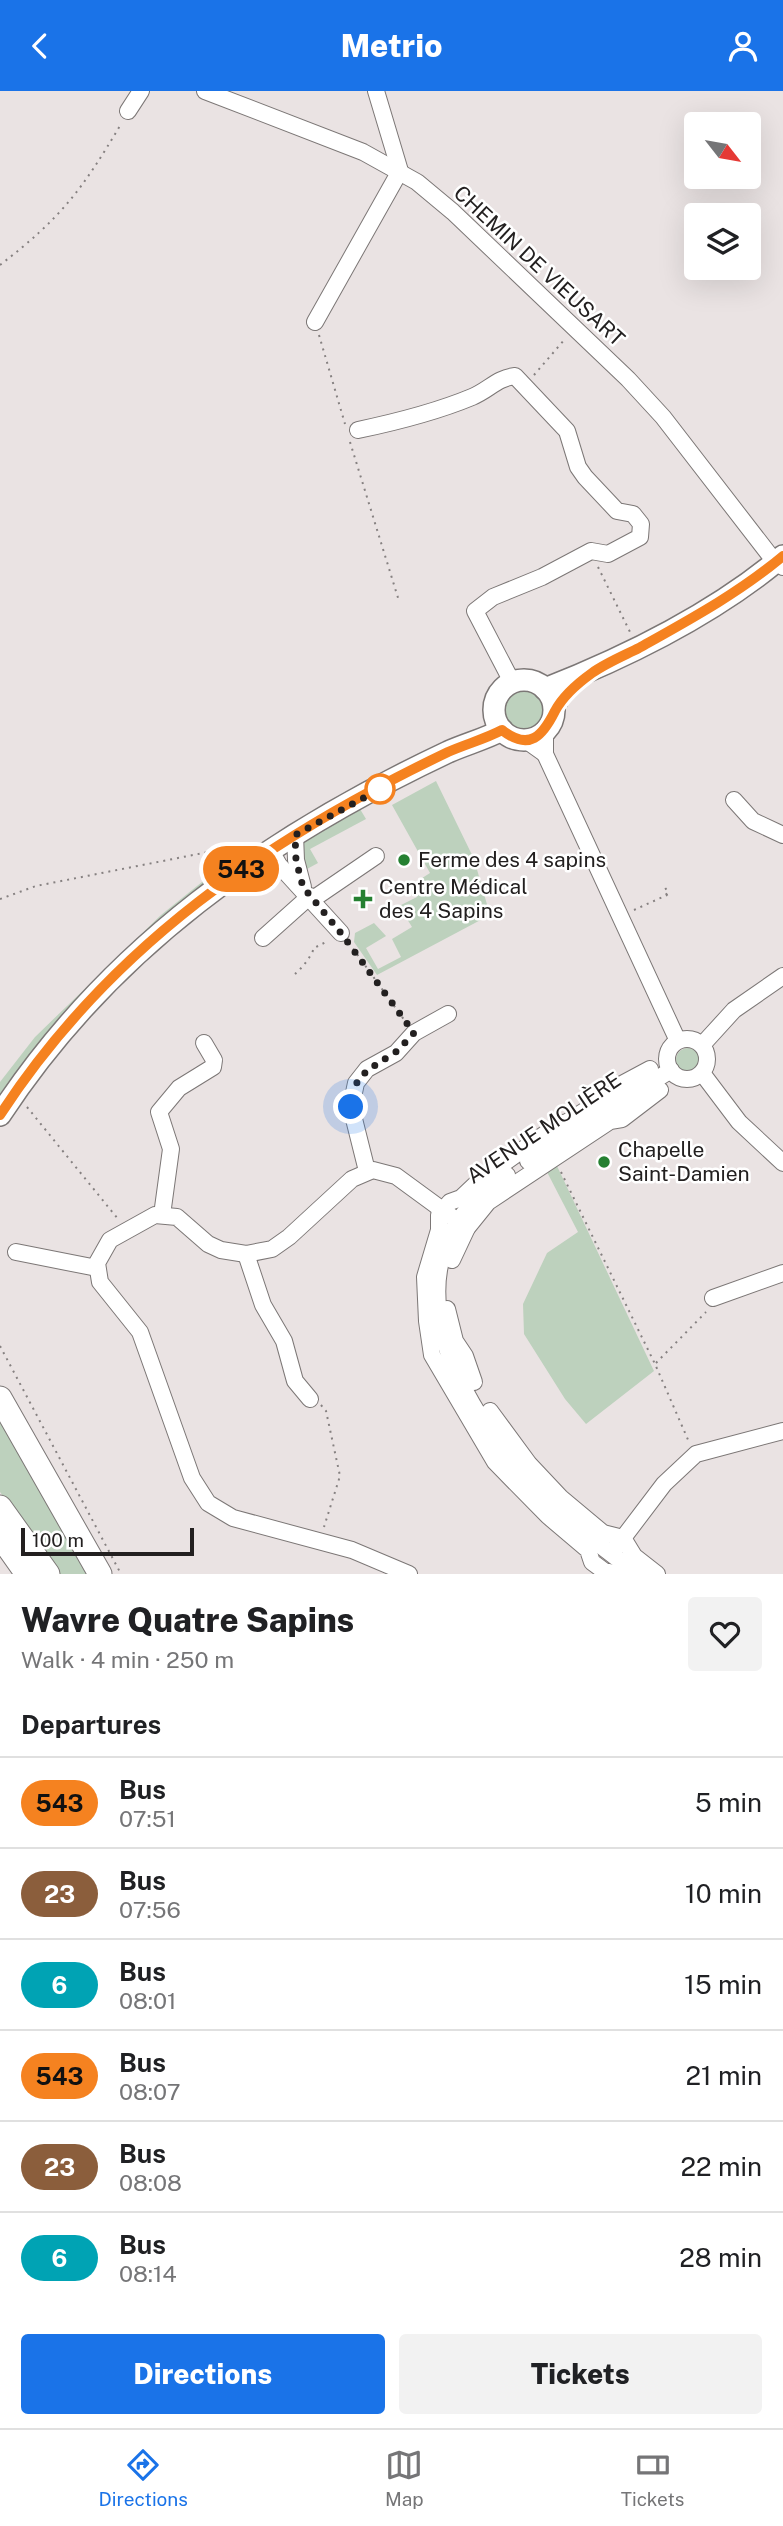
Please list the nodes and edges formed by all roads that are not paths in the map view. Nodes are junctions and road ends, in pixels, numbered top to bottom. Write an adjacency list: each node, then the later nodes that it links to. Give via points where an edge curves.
1 (141, 91): 4 (street)
2 (205, 91): 5 (street, CHEMIN DE VIEUSART, via 363,152)
3 (376, 91): 5 (street)
4 (128, 111)
5 (400, 171): 6 (street); 8 (street, CHEMIN DE VIEUSART, via 453,212 663,417)
6 (315, 322)
7 (358, 431): 10 (street, via 476,396 500,378 515,376 567,431 585,477 617,511 633,514 641,524 640,537 625,547 608,554 591,551 493,597 475,611)
8 (780, 562): 9 (main road)
9 (593, 672): 11 (main road); 13 (main road, via 570,691)
10 (507, 675): 11 (main road); 12 (main road, via 499,693)
11 (545, 688): 13 (main road, via 551,695)
12 (499, 723): 14 (main road); 17 (main road)
13 (552, 725): 14 (main road); 15 (street)
14 (524, 739): 15 (street)
15 (545, 754): 26 (street, via 590,868 611,881 643,981 662,992)
16 (734, 800): 18 (street, via 753,821)
17 (295, 835): 19 (main road); 21 (street, via 296,860)
18 (783, 835)
19 (262, 847): 21 (street); 34 (main road, via 125,963 51,1044)
20 (376, 856): 21 (street)
21 (309, 894): 22 (street); 23 (street)
22 (339, 930)
23 (263, 938)
24 (783, 975): 28 (street, via 734,1010)
25 (448, 1014): 37 (street, via 414,1033 396,1053 363,1073 354,1087 352,1112)
26 (677, 1039): 28 (street); 30 (street, via 668,1053)
27 (204, 1043): 39 (street, via 213,1067 179,1088 159,1112 171,1149)
28 (703, 1044): 31 (street, via 706,1065)
29 (650, 1069): 33 (street, via 622,1084)
30 (671, 1070): 31 (street, via 687,1079); 33 (street, AVENUE MOLIÈRE)
31 (702, 1073): 36 (street, via 739,1122)
32 (660, 1090): 33 (street)
33 (623, 1101): 35 (street, AVENUE MOLIÈRE)
34 (0, 1115)
35 (559, 1147): 38 (street, via 487,1175); 40 (street, AVENUE MOLIÈRE, via 492,1184 471,1202)
36 (783, 1163)
37 (367, 1171): 38 (street, via 393,1175); 42 (street, via 352,1179 280,1245)
38 (442, 1210): 40 (street); 46 (street, via 425,1288 432,1355)
39 (162, 1215): 42 (street, via 177,1217 208,1244); 43 (street, via 127,1229 104,1247)
40 (462, 1224): 46 (street, AVENUE MOLIÈRE, via 443,1253 436,1287 438,1317)
41 (16, 1252): 43 (street)
42 (246, 1254): 48 (street, via 263,1305 284,1342 295,1381)
43 (97, 1268): 55 (street, via 100,1282 135,1325 150,1355 202,1497 233,1518 320,1541)
44 (783, 1273): 45 (street)
45 (713, 1298)
46 (449, 1356): 50 (street, AVENUE MOLIÈRE, via 477,1411)
47 (0, 1398): 59 (highway)
48 (310, 1399)
49 (783, 1431): 53 (street, via 696,1454 664,1485)
50 (511, 1460): 53 (street, via 542,1479 603,1533); 54 (street, AVENUE MOLIÈRE, via 550,1503); 56 (street, via 588,1550)
51 (0, 1507): 58 (highway)
52 (0, 1536): 57 (highway)
53 (623, 1538): 54 (street); 63 (street, via 634,1556)
54 (611, 1553): 56 (street); 62 (street, AVENUE MOLIÈRE)
55 (385, 1569): 60 (street)
56 (595, 1570): 61 (street)
57 (27, 1574)
58 (48, 1574)
59 (100, 1574)
60 (409, 1574)
61 (620, 1574)
62 (638, 1574)
63 (657, 1574)

